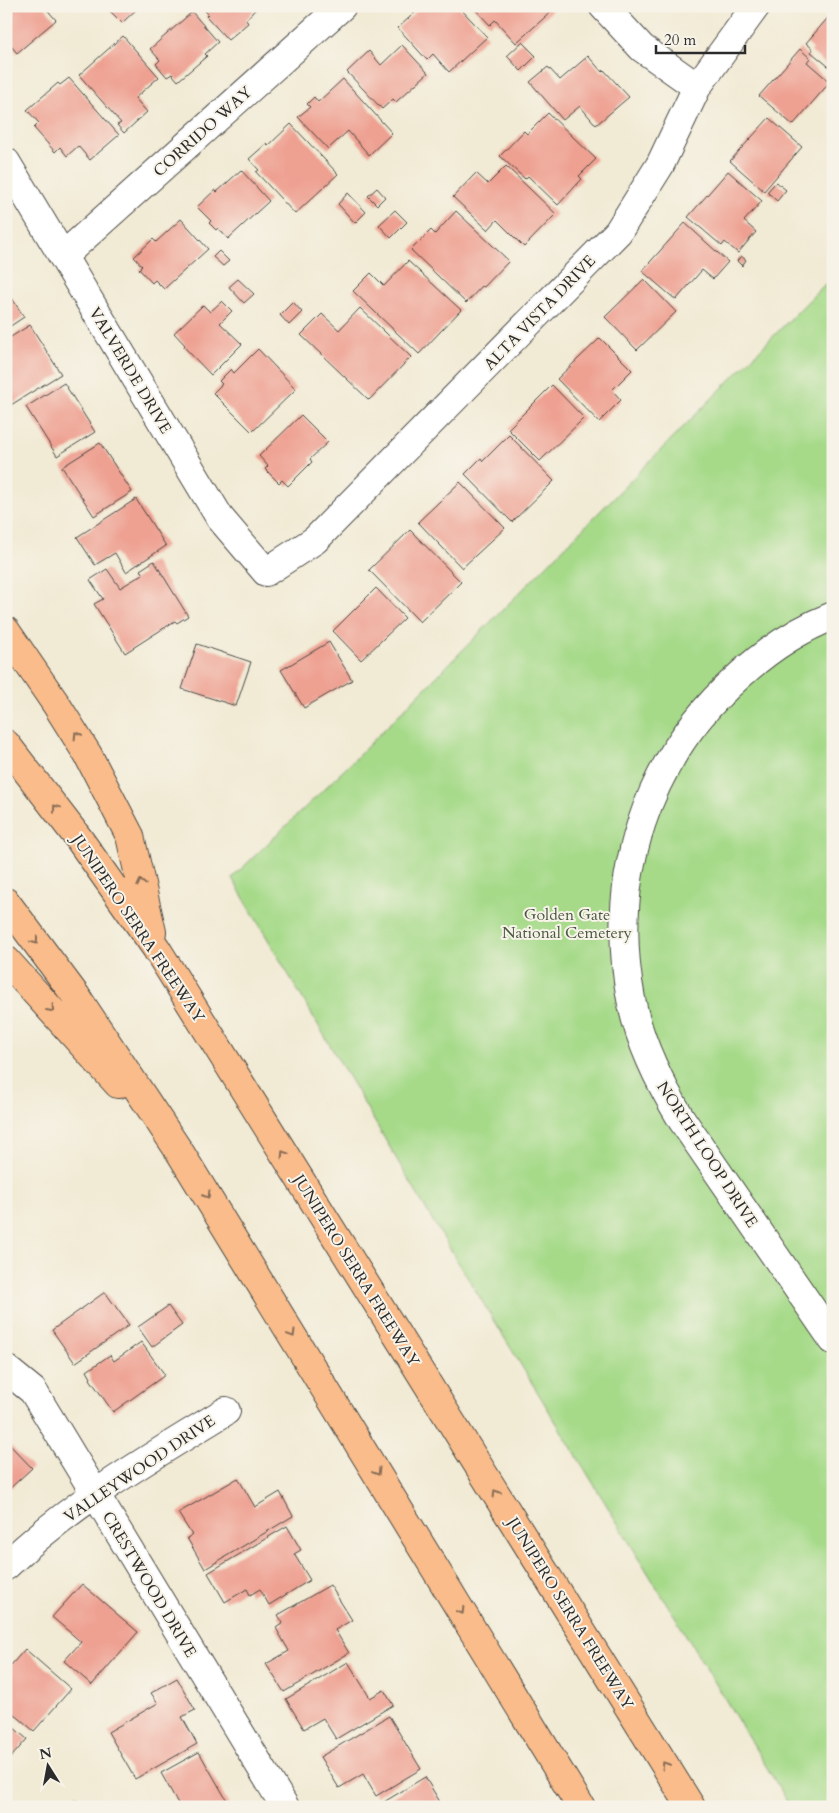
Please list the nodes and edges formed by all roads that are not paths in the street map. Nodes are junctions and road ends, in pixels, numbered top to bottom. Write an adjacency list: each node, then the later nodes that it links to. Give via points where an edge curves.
1 (342, 6): 6 (street, CORRIDO WAY)
2 (603, 6): 4 (street, via 642,48)
3 (756, 6): 4 (street, ALTA VISTA DRIVE)
4 (697, 87): 7 (street, ALTA VISTA DRIVE, via 660,165 618,232 315,540)
5 (6, 162): 6 (street, VALVERDE DRIVE)
6 (63, 256): 7 (street, VALVERDE DRIVE, via 220,518)
7 (266, 572)
8 (833, 616): 15 (street, NORTH LOOP DRIVE, via 794,635 751,664 706,708 669,760 648,804 633,849 624,941 630,993 651,1064 682,1120)
9 (6, 631): 12 (highway, one-way to 9, via 130,836 88,754)
10 (6, 744): 12 (highway, JUNIPERO SERRA FREEWAY, one-way to 10, via 79,839)
11 (6, 902): 14 (highway, one-way to 14, via 81,1004)
12 (156, 948): 22 (highway, JUNIPERO SERRA FREEWAY, one-way to 12)
13 (6, 960): 14 (highway, one-way to 14)
14 (181, 1154): 21 (highway, one-way to 21)
15 (833, 1340)
16 (6, 1369): 18 (street, CRESTWOOD DRIVE, via 33,1391)
17 (226, 1411): 18 (street, VALLEYWOOD DRIVE)
18 (95, 1494): 19 (street, VALLEYWOOD DRIVE); 20 (street, CRESTWOOD DRIVE)
19 (6, 1566)
20 (286, 1807)
21 (580, 1807)
22 (691, 1807)

